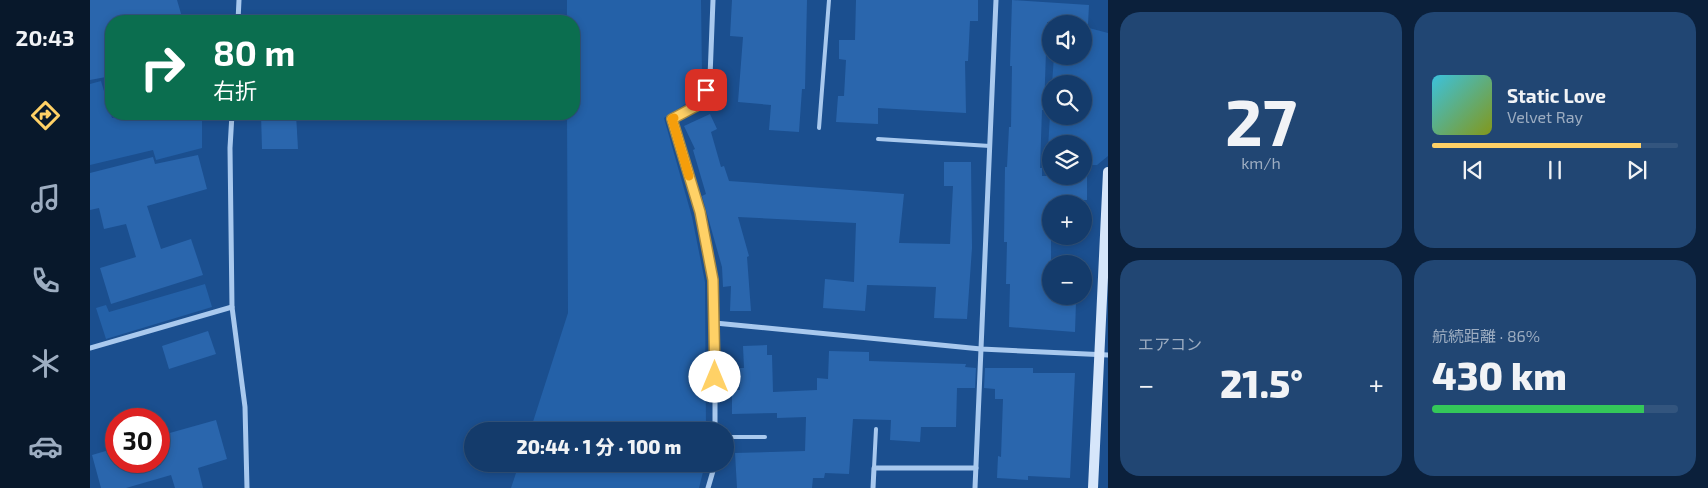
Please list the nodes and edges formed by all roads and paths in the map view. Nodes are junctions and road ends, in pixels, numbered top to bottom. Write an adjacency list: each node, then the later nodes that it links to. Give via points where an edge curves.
1 (240, 0): 5 (street)
2 (713, 0): 12 (street, via 710,77 702,103 672,119 700,212 713,280)
3 (829, 0): 7 (lane)
4 (996, 0): 9 (street)
5 (239, 15)
6 (232, 120): 11 (street)
7 (819, 128)
8 (878, 139): 9 (lane)
9 (990, 146): 14 (street)
10 (1108, 172): 15 (street)
11 (232, 307): 13 (street); 23 (street, via 246,407)
12 (715, 323): 14 (street); 16 (street)
13 (90, 348)
14 (981, 349): 15 (street); 21 (street)
15 (1103, 355): 27 (street)
16 (715, 422)
17 (876, 429): 20 (lane)
18 (734, 437): 19 (lane)
19 (765, 437)
20 (874, 468): 21 (street); 25 (street)
21 (976, 468): 26 (street)
22 (713, 472): 24 (street)
23 (247, 488)
24 (708, 488)
25 (873, 488)
26 (975, 488)
27 (1093, 488)

